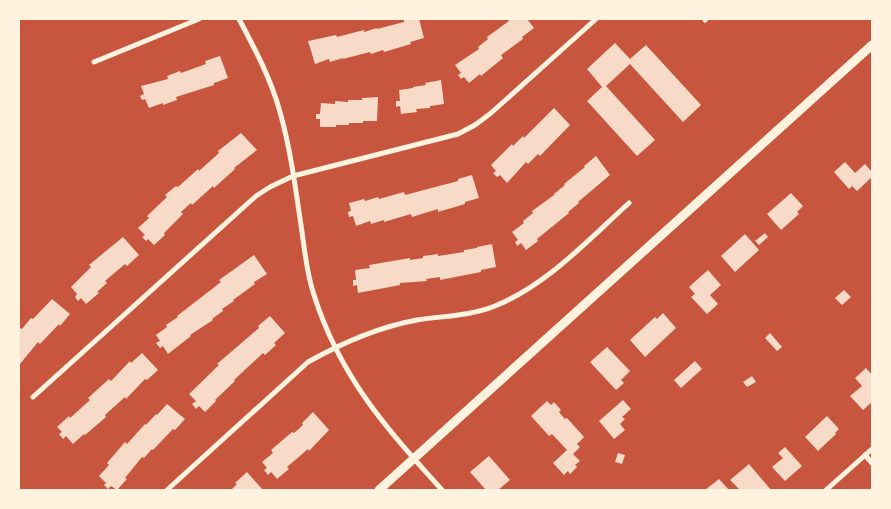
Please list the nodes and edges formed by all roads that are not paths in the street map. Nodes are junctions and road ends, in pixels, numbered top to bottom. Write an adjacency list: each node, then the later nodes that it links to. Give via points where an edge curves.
1 (199, 19): 5 (street)
2 (239, 19): 6 (street, via 272,86)
3 (596, 19): 6 (street, via 491,113 458,134)
4 (872, 45): 12 (street)
5 (94, 62)
6 (293, 176): 8 (street, via 313,293); 9 (street, via 256,196)
7 (629, 203): 8 (street, via 546,277 519,296 492,308 375,330)
8 (334, 347): 12 (street, via 369,406); 14 (street, via 308,362)
9 (33, 397)
10 (872, 449): 11 (street)
11 (865, 455): 13 (street); 17 (street)
12 (414, 459): 15 (street); 16 (street)
13 (872, 463)
14 (167, 490)
15 (379, 490)
16 (442, 490)
17 (826, 490)

